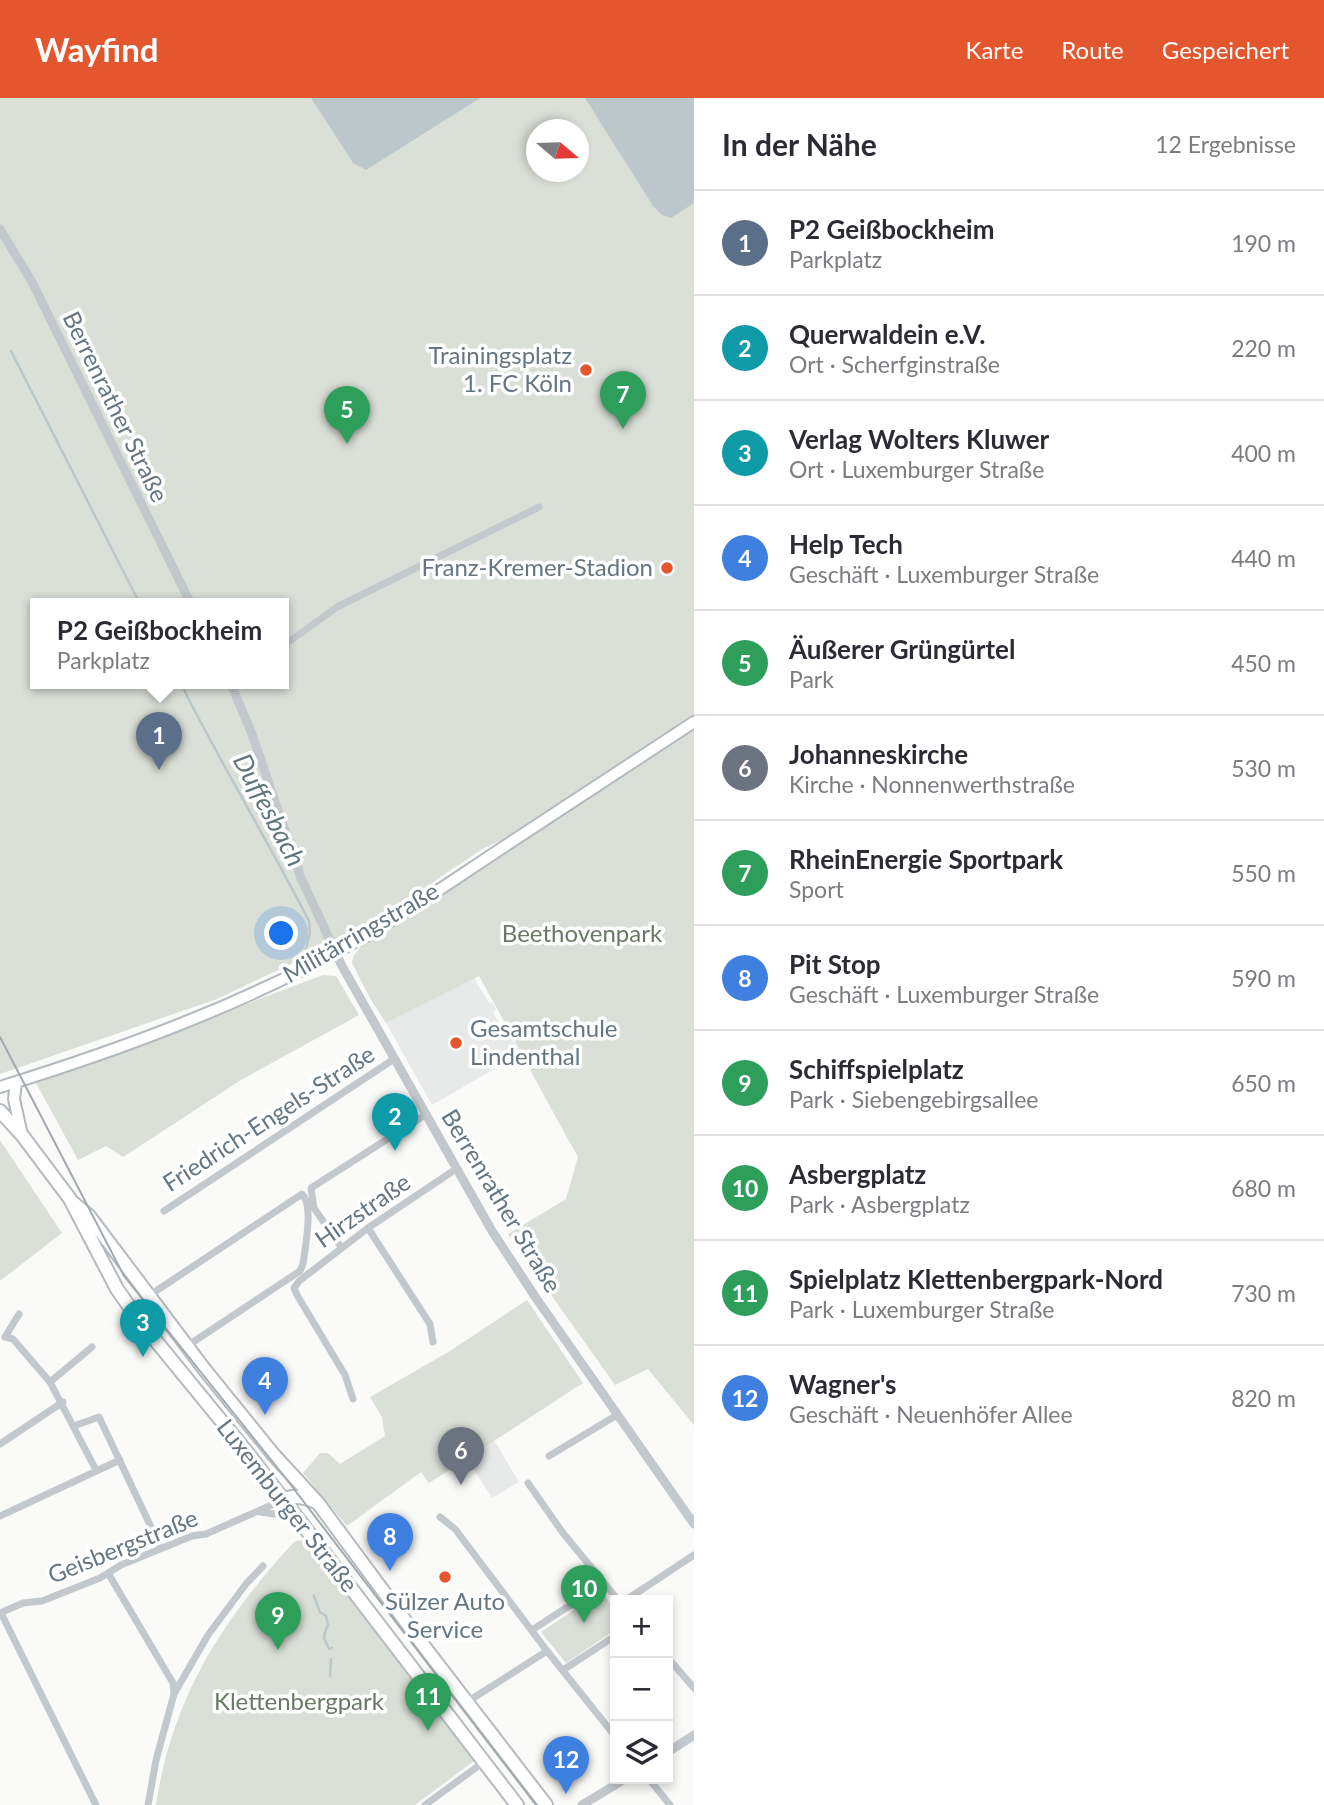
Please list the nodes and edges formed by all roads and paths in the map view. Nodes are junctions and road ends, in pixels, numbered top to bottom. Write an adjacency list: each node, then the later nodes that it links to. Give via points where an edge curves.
1 (0, 229): 3 (street, Berrenrather Straße, via 32,282)
2 (539, 507): 4 (street, via 337,607)
3 (188, 598)
4 (289, 642)
5 (235, 689): 7 (street, Berrenrather Straße, via 301,878)
6 (694, 722): 7 (main road, Militärringstraße)
7 (335, 952): 8 (street, Berrenrather Straße); 9 (main road, Militärringstraße, via 195,1019)
8 (394, 1059): 12 (street, Berrenrather Straße); 17 (street, Friedrich-Engels-Straße)
9 (16, 1082): 10 (main road, Militärringstraße); 14 (main road, via 14,1099)
10 (0, 1087)
11 (0, 1111): 13 (main road, Luxemburger Straße)
12 (425, 1115): 15 (street, Berrenrather Straße); 19 (street, via 311,1188 314,1208)
13 (5, 1120): 14 (main road, Luxemburger Straße)
14 (22, 1135): 16 (main road, Luxemburger Straße)
15 (456, 1169): 18 (street, Hirzstraße); 31 (street, Berrenrather Straße, via 502,1246)
16 (69, 1199): 20 (main road, Luxemburger Straße, via 89,1216); 23 (main road, Luxemburger Straße)
17 (164, 1211)
18 (368, 1228): 19 (street, Hirzstraße); 25 (street, via 430,1324)
19 (341, 1247): 29 (street, Hirzstraße, via 294,1288 345,1376)
20 (149, 1295): 22 (main road, Luxemburger Straße); 26 (street, via 302,1194 307,1199 303,1264 295,1276)
21 (19, 1314): 24 (street)
22 (165, 1315): 23 (main road, via 145,1305); 26 (main road, Luxemburger Straße)
23 (138, 1319): 39 (main road, Luxemburger Straße)
24 (3, 1338): 28 (street, via 13,1339)
25 (433, 1342)
26 (187, 1346): 37 (main road, Luxemburger Straße)
27 (92, 1347): 28 (street)
28 (50, 1382): 30 (street)
29 (353, 1399)
30 (63, 1402): 32 (street); 33 (street)
31 (617, 1415): 34 (street); 45 (street, Berrenrather Straße)
32 (74, 1426): 35 (street, via 99,1417); 36 (street)
33 (0, 1444)
34 (549, 1456)
35 (120, 1460): 36 (street); 46 (street)
36 (96, 1470): 42 (street)
37 (292, 1475): 39 (main road, via 294,1484); 40 (main road, Luxemburger Straße)
38 (528, 1483): 50 (street)
39 (286, 1498): 40 (main road); 41 (street, Geisbergstraße); 43 (main road, Luxemburger Straße)
40 (318, 1503): 61 (main road, Luxemburger Straße)
41 (259, 1512): 43 (street); 46 (street, Geisbergstraße)
42 (1, 1514)
43 (296, 1517): 65 (main road, Luxemburger Straße)
44 (440, 1517): 54 (street, via 455,1529)
45 (694, 1522)
46 (161, 1548): 49 (street, Geisbergstraße)
47 (694, 1555): 52 (street)
48 (262, 1566): 60 (street, via 208,1635)
49 (108, 1573): 53 (street, Geisbergstraße); 60 (street, via 173,1684)
50 (603, 1584): 51 (street); 54 (street)
51 (613, 1595)
52 (634, 1595)
53 (0, 1613): 68 (street)
54 (532, 1630): 56 (street)
55 (610, 1639): 58 (street)
56 (547, 1651): 58 (street); 61 (street)
57 (673, 1664): 59 (street)
58 (563, 1670): 62 (street)
59 (694, 1688)
60 (174, 1694): 69 (street)
61 (467, 1702): 72 (main road, Luxemburger Straße)
62 (610, 1730)
63 (694, 1735): 64 (street)
64 (673, 1749)
65 (485, 1761): 70 (street); 71 (main road, Luxemburger Straße)
66 (617, 1784): 73 (street)
67 (653, 1784): 74 (street)
68 (96, 1805)
69 (148, 1805)
70 (425, 1805)
71 (517, 1805)
72 (546, 1805)
73 (582, 1805)
74 (670, 1805)

